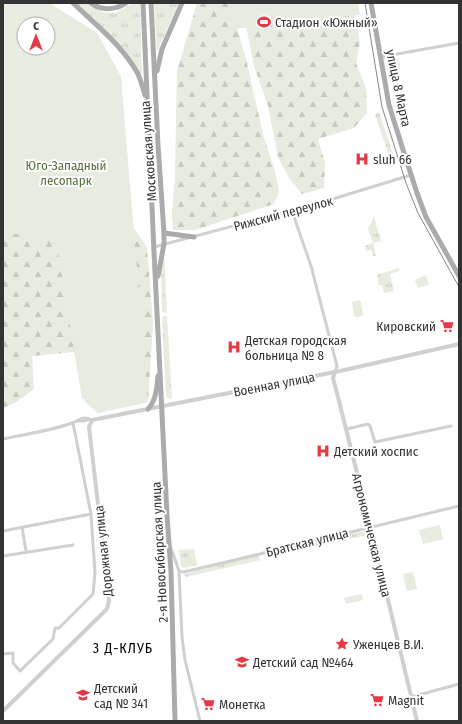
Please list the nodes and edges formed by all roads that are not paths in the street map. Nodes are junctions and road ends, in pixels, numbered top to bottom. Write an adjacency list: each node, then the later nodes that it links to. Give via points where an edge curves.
1 (73, 3): 11 (main road, via 130,62)
2 (91, 3): 3 (main road, via 110,9)
3 (126, 3)
4 (143, 3): 11 (main road, Московская улица)
5 (151, 3): 10 (main road, Московская улица)
6 (182, 3): 10 (main road, via 162,49)
7 (371, 3): 9 (main road, улица 8 Марта)
8 (459, 43): 9 (street)
9 (380, 57): 12 (main road, улица 8 Марта, via 389,105)
10 (155, 82): 14 (main road, Московская улица)
11 (147, 100): 17 (main road, Московская улица)
12 (411, 176): 13 (street, Рижский переулок); 18 (main road, улица 8 Марта, via 426,217)
13 (292, 211): 15 (street, Рижский переулок); 22 (street, Агрономическая улица, via 315,281 337,366)
14 (164, 233): 15 (main road); 16 (main road, Московская улица)
15 (194, 237): 16 (street, Рижский переулок)
16 (164, 244): 17 (street, Рижский переулок); 19 (main road, Московская улица)
17 (154, 247): 19 (main road, Московская улица)
18 (459, 276)
19 (156, 297): 21 (main road, Московская улица)
20 (459, 344): 22 (street, Военная улица)
21 (160, 366): 23 (main road, Московская улица); 24 (main road, via 157,388)
22 (335, 372): 23 (street, Военная улица); 28 (street, Агрономическая улица, via 333,378)
23 (162, 406): 24 (street, Военная улица); 36 (main road, 2-я Новосибирская улица)
24 (148, 409): 25 (street, Военная улица)
25 (91, 419): 26 (street, Военная улица); 44 (street, Дорожная улица, via 89,427 108,590 107,609)
26 (73, 423): 29 (street, Военная улица); 31 (street)
27 (451, 426): 28 (street, via 375,442 368,424)
28 (347, 429): 33 (street, Агрономическая улица)
29 (3, 439)
30 (459, 506): 33 (street, Братская улица)
31 (91, 514): 32 (street); 41 (street, via 95,573 93,594 58,628 55,628 53,639 20,671 13,663 13,653)
32 (22, 527): 34 (street); 37 (street)
33 (370, 527): 40 (street, Братская улица); 43 (street, Агрономическая улица)
34 (3, 531)
35 (73, 545): 37 (street)
36 (170, 546): 39 (main road, 2-я Новосибирская улица); 40 (street)
37 (26, 552): 38 (street)
38 (3, 556)
39 (171, 572): 40 (street); 45 (main road, 2-я Новосибирская улица)
40 (179, 573): 46 (street, via 185,660)
41 (3, 654)
42 (459, 684): 43 (street)
43 (411, 697): 47 (street, Агрономическая улица)
44 (3, 712)
45 (175, 721)
46 (200, 721)
47 (417, 721)

